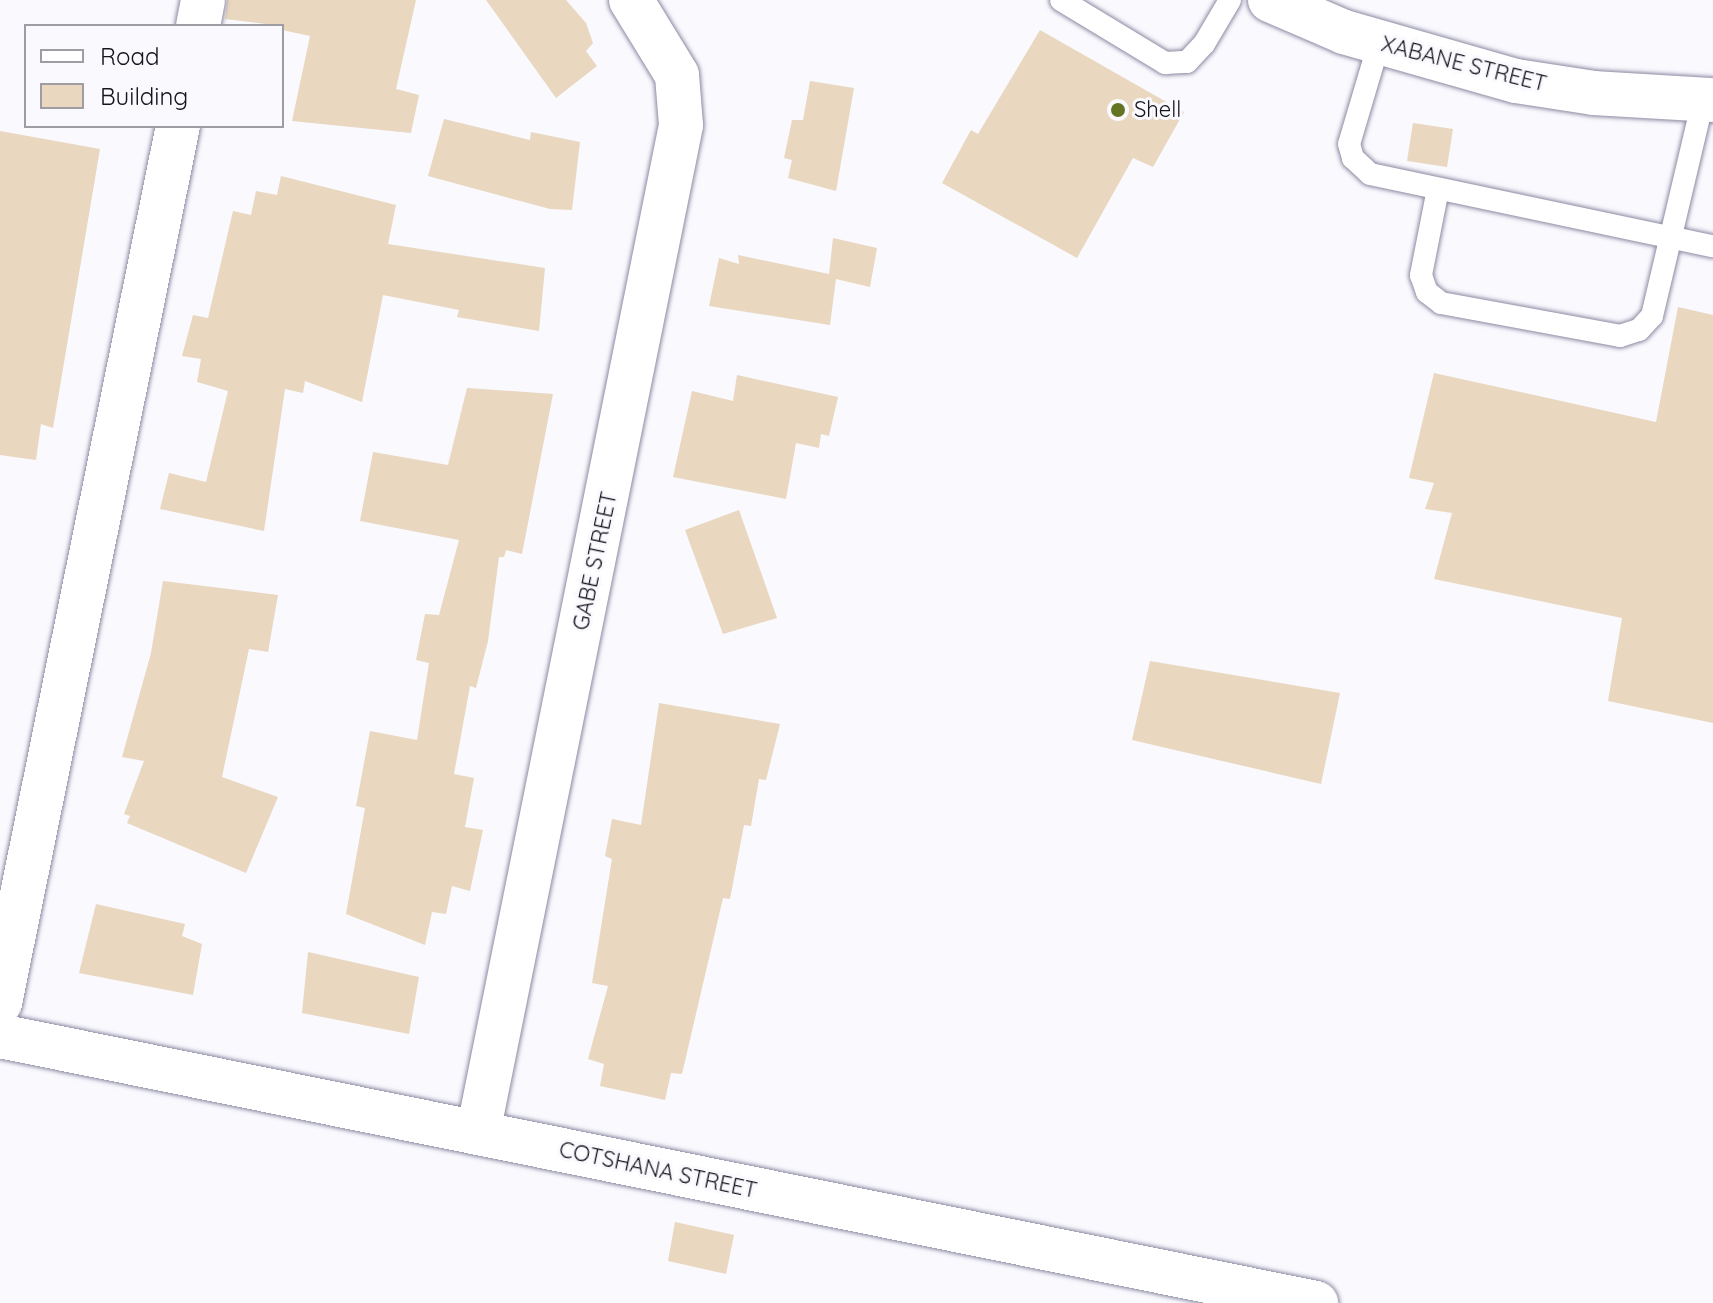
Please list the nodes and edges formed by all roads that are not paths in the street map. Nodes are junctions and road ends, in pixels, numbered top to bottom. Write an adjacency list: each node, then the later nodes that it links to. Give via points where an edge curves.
1 (203, 0): 6 (street)
2 (631, 0): 15 (street, GABE STREET, via 677,75 681,125)
3 (1061, 0): 4 (lane, via 1165,63 1187,62)
4 (1230, 0)
5 (1270, 0): 7 (street, XABANE STREET)
6 (198, 24)
7 (1379, 43): 8 (street, XABANE STREET, via 1516,81); 10 (lane, via 1349,144 1353,158 1370,174)
8 (1708, 100): 11 (lane)
9 (178, 128): 13 (street)
10 (1438, 189): 11 (lane); 11 (lane, via 1421,275 1427,292 1441,303 1620,336 1639,330 1652,316)
11 (1674, 238): 12 (lane)
12 (1713, 246)
13 (0, 1003)
14 (0, 1036): 15 (street, COTSHANA STREET)
15 (478, 1133): 16 (street, COTSHANA STREET)
16 (1316, 1303)

